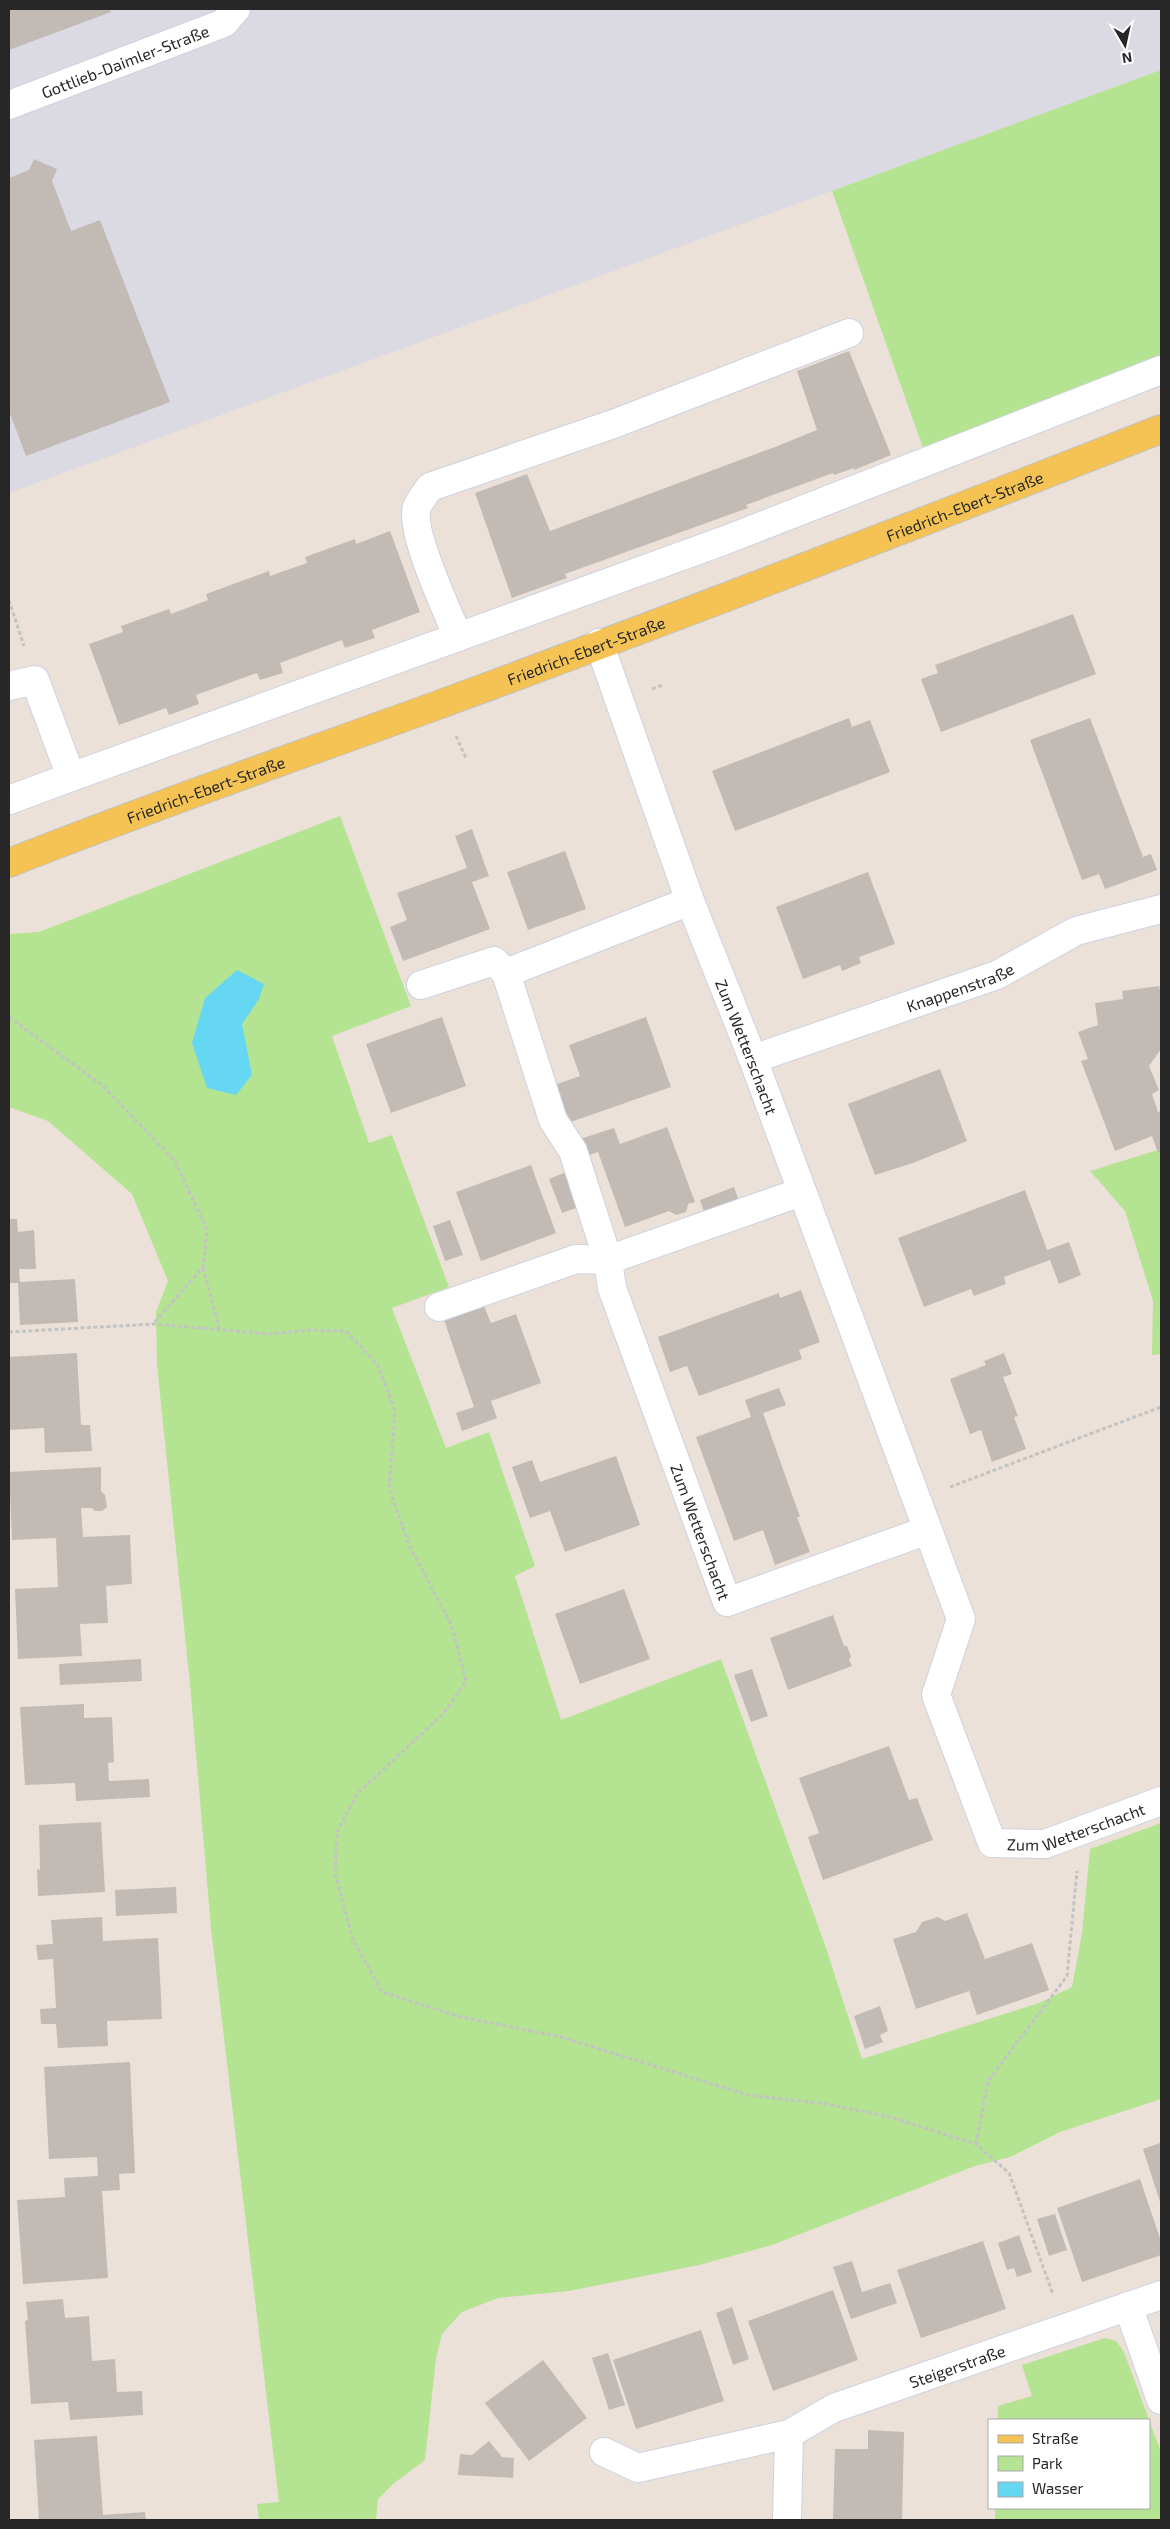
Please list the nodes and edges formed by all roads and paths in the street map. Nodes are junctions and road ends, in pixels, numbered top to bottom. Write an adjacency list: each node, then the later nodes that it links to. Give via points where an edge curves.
1 (236, 9): 2 (street, Gottlieb-Daimler-Straße, via 224,23)
2 (9, 105)
3 (849, 334): 7 (street, via 616,423 430,487 417,508 418,530)
4 (1161, 370): 7 (street, via 723,541)
5 (1161, 429): 8 (main road, Friedrich-Ebert-Straße, via 864,545)
6 (9, 600): 9 (path)
7 (458, 637): 11 (street)
8 (599, 643): 13 (main road, Friedrich-Ebert-Straße); 14 (street, Zum Wetterschacht)
9 (35, 680): 10 (street); 11 (street)
10 (9, 686)
11 (71, 777): 12 (street)
12 (9, 800)
13 (9, 863)
14 (690, 901): 16 (street); 19 (street, Zum Wetterschacht)
15 (1161, 909): 19 (street, Knappenstraße, via 1076,931 997,975)
16 (506, 973): 17 (street, via 494,961); 21 (street, Zum Wetterschacht, via 553,1120 573,1151)
17 (421, 985)
18 (9, 1017): 22 (path, via 102,1085 175,1161 208,1230)
19 (753, 1058): 20 (street, Zum Wetterschacht)
20 (801, 1192): 21 (street); 28 (street, Zum Wetterschacht)
21 (608, 1260): 23 (street, via 576,1259); 29 (street, Zum Wetterschacht, via 612,1288 727,1602)
22 (203, 1267): 24 (path); 25 (path)
23 (438, 1307)
24 (154, 1324): 25 (path); 26 (path)
25 (220, 1331): 32 (path, via 269,1334 346,1331 378,1365 395,1411 389,1488 409,1545 452,1626 464,1672 466,1681 444,1713 357,1794 337,1832 335,1873 353,1940 382,1992 461,2016 561,2037 748,2095 828,2104 890,2117)
26 (9, 1332)
27 (1161, 1407): 28 (path)
28 (916, 1499): 29 (street, Zum Wetterschacht)
29 (928, 1530): 31 (street, Zum Wetterschacht, via 962,1619 936,1695 992,1843 1045,1844)
30 (1161, 1801): 31 (street, Zum Wetterschacht)
31 (1081, 1831): 32 (path, via 1066,1976 988,2081)
32 (976, 2144): 35 (path, via 1009,2173)
33 (1161, 2295): 34 (street, Steigerstraße)
34 (1128, 2306): 35 (street, Steigerstraße); 36 (street)
35 (1065, 2327): 37 (street, Steigerstraße, via 834,2408)
36 (1161, 2400)
37 (789, 2434): 38 (street, Steigerstraße, via 638,2468); 39 (street)
38 (604, 2452)
39 (787, 2520)

